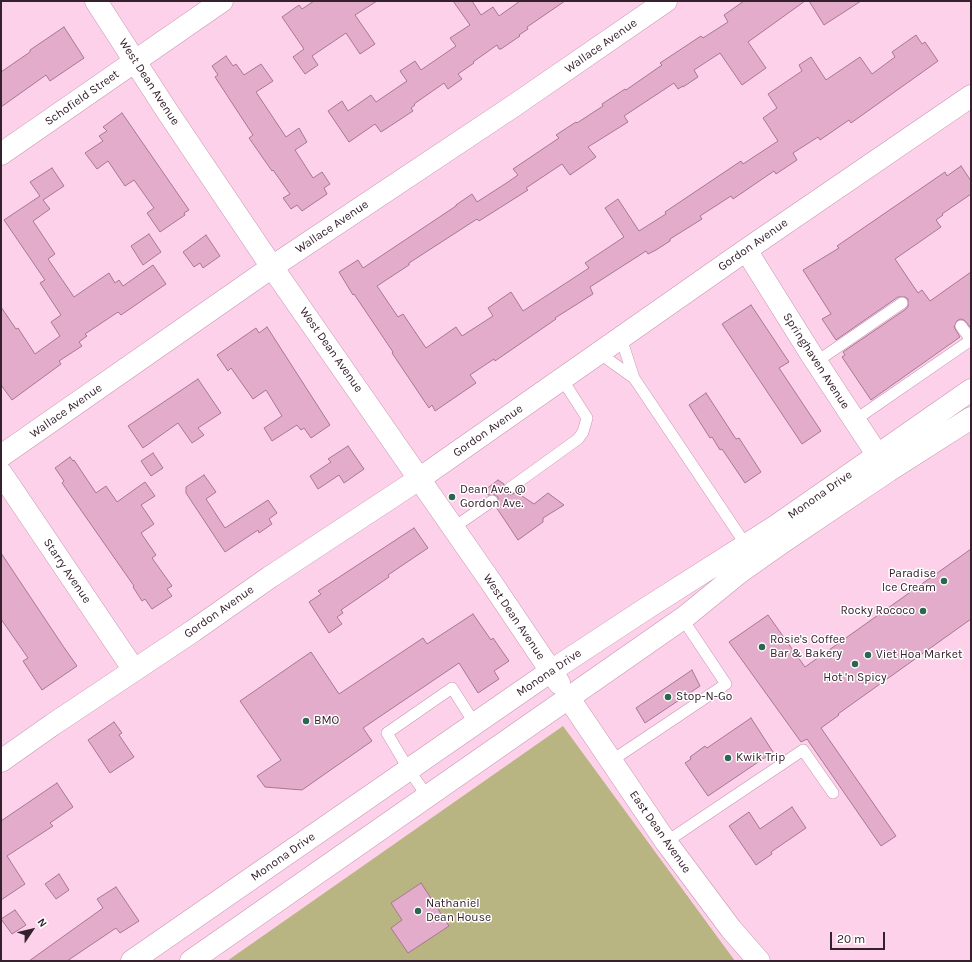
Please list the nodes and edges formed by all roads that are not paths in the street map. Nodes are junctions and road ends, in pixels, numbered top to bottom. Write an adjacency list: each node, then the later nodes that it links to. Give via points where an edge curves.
1 (96, 1): 4 (street, West Dean Avenue)
2 (222, 1): 4 (street, Schofield Street)
3 (666, 1): 8 (street, Wallace Avenue)
4 (136, 61): 6 (street, Schofield Street); 8 (street, West Dean Avenue)
5 (971, 96): 7 (street, Gordon Avenue)
6 (1, 154)
7 (746, 250): 11 (street, Gordon Avenue); 14 (street, Springhaven Avenue)
8 (272, 267): 20 (street, Wallace Avenue); 23 (street, West Dean Avenue)
9 (902, 302): 14 (lane)
10 (961, 326): 12 (lane)
11 (621, 338): 13 (street, Gordon Avenue); 15 (lane)
12 (971, 340): 19 (lane)
13 (599, 353): 15 (lane); 16 (street, Gordon Avenue)
14 (816, 362): 19 (street, Springhaven Avenue)
15 (634, 378): 27 (lane)
16 (562, 379): 23 (street, Gordon Avenue); 24 (lane, via 586,414 586,426 578,439)
17 (971, 390): 21 (street, Monona Drive)
18 (971, 418): 21 (street, Monona Drive)
19 (855, 420): 21 (street, Springhaven Avenue)
20 (1, 456)
21 (883, 463): 27 (street, Monona Drive); 28 (street, Monona Drive)
22 (1, 473): 29 (street, Starry Avenue)
23 (419, 479): 26 (street, West Dean Avenue); 29 (street, Gordon Avenue)
24 (510, 488)
25 (492, 501): 26 (lane)
26 (453, 528): 30 (street, West Dean Avenue)
27 (746, 545): 30 (street, Monona Drive)
28 (682, 618): 31 (street, Monona Drive); 34 (lane, via 726,684)
29 (134, 670): 33 (street, Gordon Avenue)
30 (551, 672): 31 (street, West Dean Avenue); 32 (street, Monona Drive)
31 (568, 698): 34 (street, East Dean Avenue); 37 (street, Monona Drive)
32 (475, 724): 35 (street, Monona Drive); 35 (lane, via 452,688 387,733)
33 (1, 761)
34 (611, 761): 38 (street, East Dean Avenue)
35 (409, 770): 37 (lane); 39 (street, Monona Drive)
36 (833, 793): 38 (lane, via 803,750)
37 (427, 796): 40 (street, Monona Drive)
38 (666, 842): 41 (street, East Dean Avenue, via 731,929)
39 (132, 961)
40 (191, 961)
41 (759, 961)

